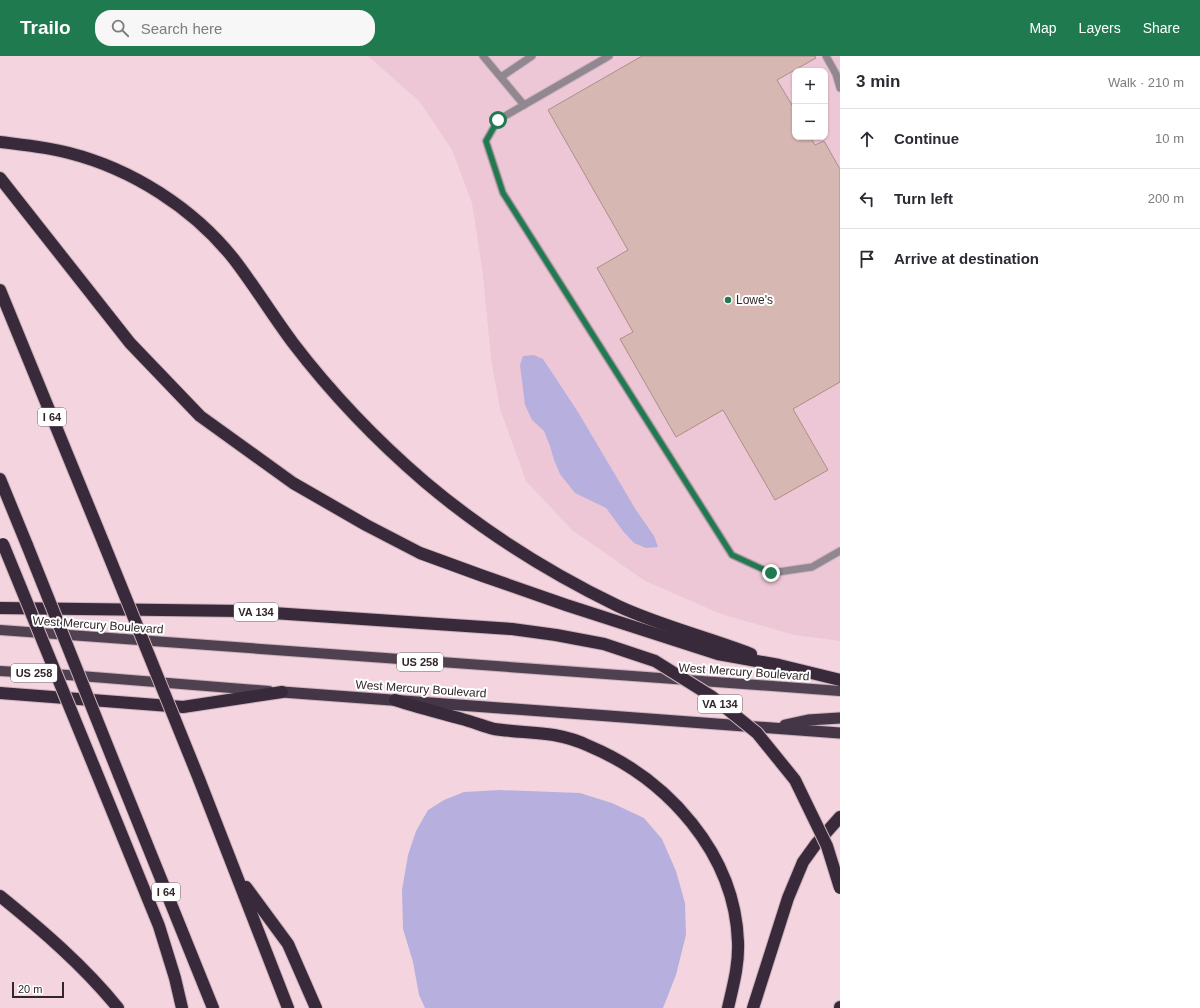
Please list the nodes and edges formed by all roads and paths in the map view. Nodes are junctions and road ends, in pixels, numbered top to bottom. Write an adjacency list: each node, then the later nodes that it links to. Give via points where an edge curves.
1 (483, 56): 5 (lane)
2 (532, 56): 5 (lane)
3 (609, 56): 7 (lane)
4 (826, 56): 6 (lane)
5 (501, 77): 7 (lane)
6 (840, 88)
7 (524, 105): 13 (lane, via 498,120 486,141 503,193 732,555 771,573 812,567)
8 (0, 142): 16 (highway, via 40,147 103,164 167,197 199,223 232,257 291,340 351,412 425,482 487,528 576,584 620,606)
9 (0, 178): 16 (highway, via 126,337 200,416 293,483 427,556 566,605 718,654)
10 (0, 290): 27 (highway, I 64, bridge)
11 (0, 479): 32 (highway, I 64, bridge)
12 (2, 540): 31 (highway, bridge, via 159,926)
13 (840, 551)
14 (0, 608): 28 (highway, VA 134, bridge, via 244,611 512,629 604,644 655,661 711,696 757,733 795,780 827,846)
15 (0, 630): 19 (main road, West Mercury Boulevard / US 258)
16 (779, 665): 18 (highway)
17 (0, 671): 20 (main road, West Mercury Boulevard / US 258)
18 (840, 680)
19 (840, 691)
20 (282, 692): 21 (highway, via 183,707); 22 (highway, West Mercury Boulevard / US 258)
21 (0, 693)
22 (395, 700): 24 (highway, West Mercury Boulevard / US 258); 35 (highway, via 494,729 556,735 589,746 621,762 653,783 679,807 708,846 725,877 733,906 738,942 736,973)
23 (840, 718): 24 (highway, via 808,720)
24 (775, 727): 25 (highway, West Mercury Boulevard / US 258)
25 (840, 733)
26 (840, 817): 36 (highway, via 803,862 788,898)
27 (237, 875): 33 (highway, I 64); 34 (highway, via 288,944)
28 (840, 888)
29 (0, 896): 30 (highway, via 65,952)
30 (118, 1008)
31 (182, 1008)
32 (213, 1008)
33 (288, 1008)
34 (316, 1008)
35 (728, 1008)
36 (753, 1008)

